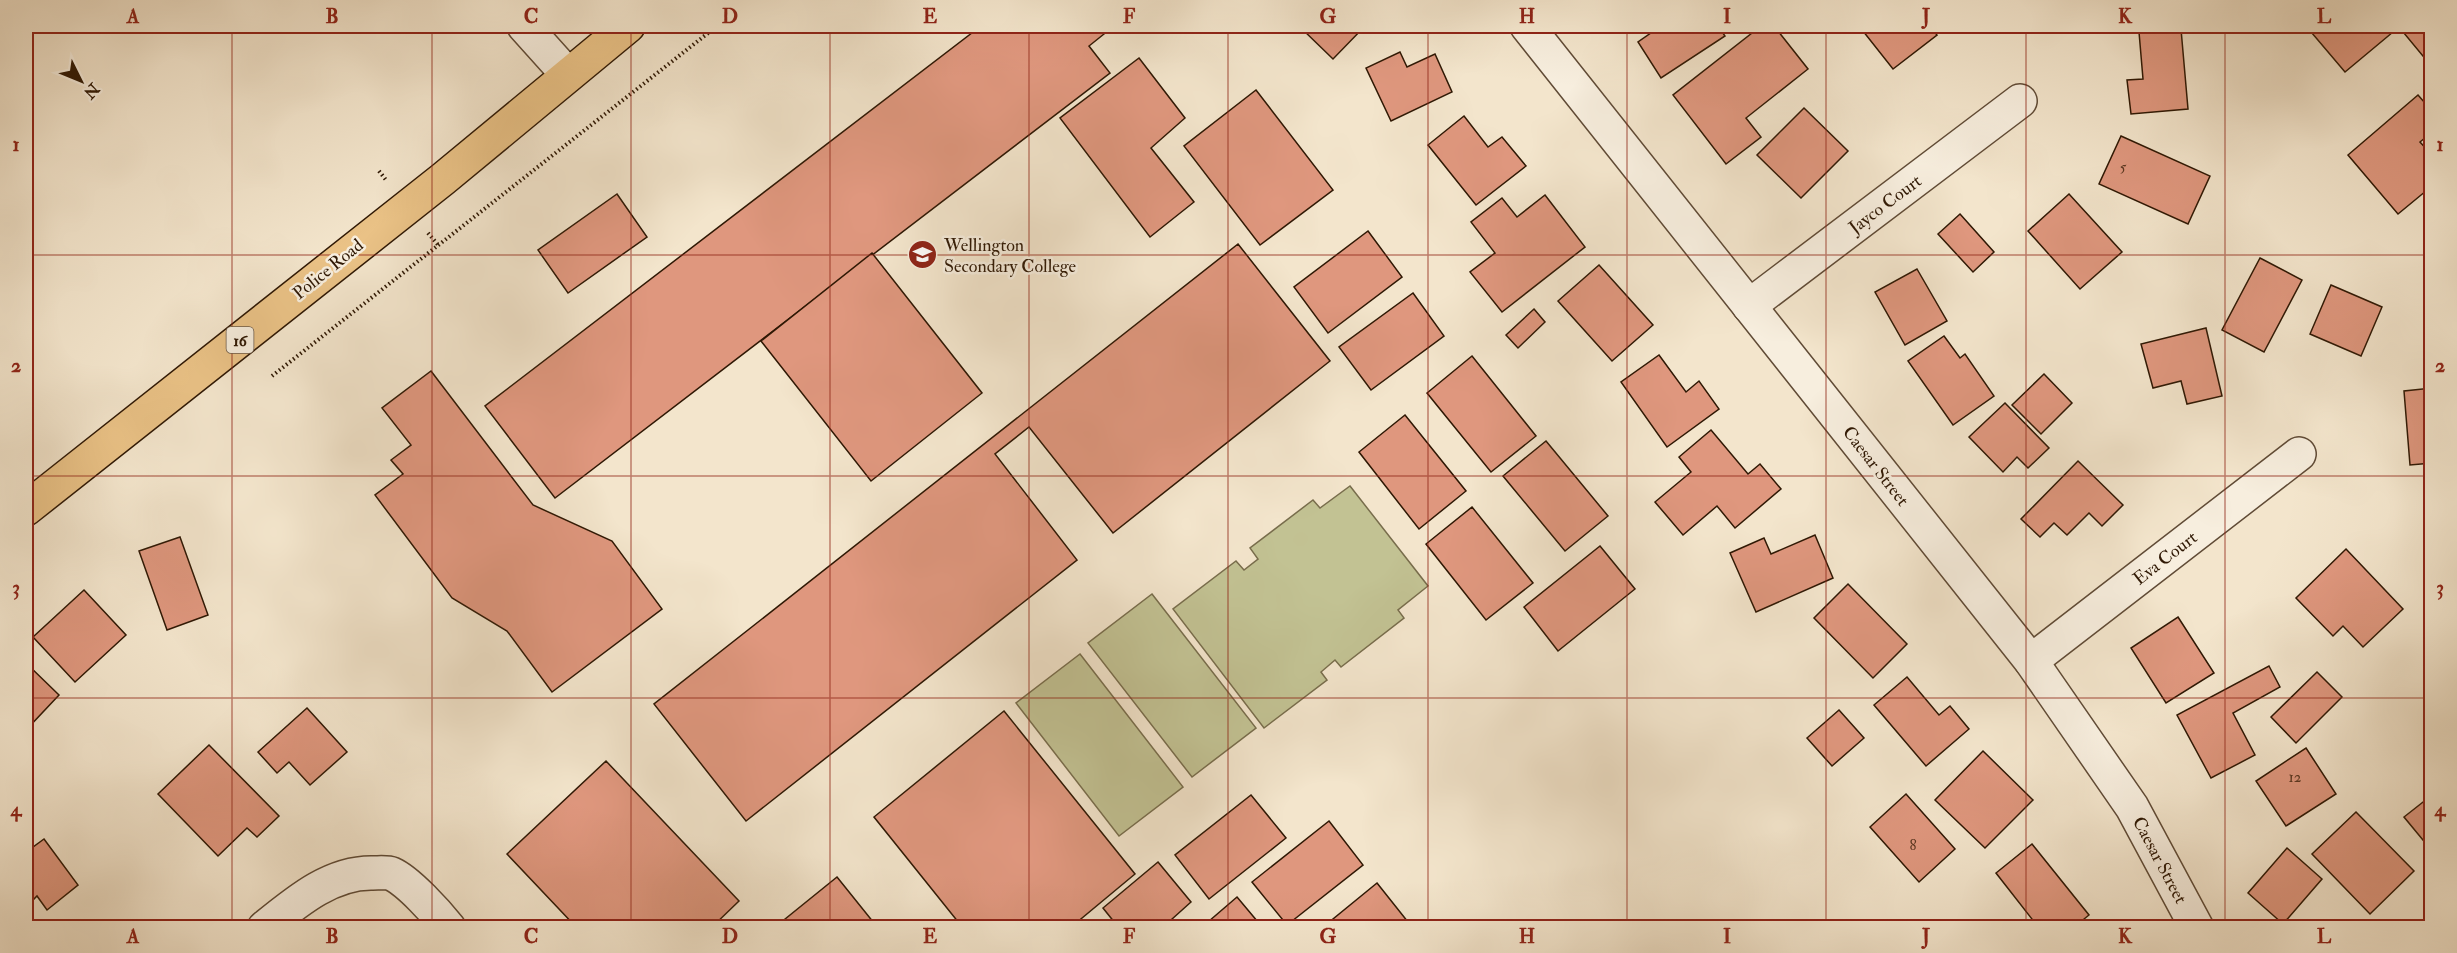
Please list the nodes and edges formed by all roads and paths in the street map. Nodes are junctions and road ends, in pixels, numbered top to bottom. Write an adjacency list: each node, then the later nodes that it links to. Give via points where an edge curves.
1 (524, 26): 5 (street)
2 (628, 26): 5 (main road, Police Road / 16)
3 (717, 26): 8 (path)
4 (1527, 26): 7 (street, Caesar Street)
5 (568, 75): 10 (main road, Police Road / 16)
6 (2020, 101): 7 (street, Jayco Court)
7 (1749, 306): 11 (street, Caesar Street)
8 (272, 376)
9 (2299, 454): 11 (street, Eva Court)
10 (26, 509)
11 (2031, 661): 14 (street, Caesar Street, via 2132,807)
12 (264, 927): 13 (street, via 302,897 358,872 391,873 433,907)
13 (448, 927)
14 (2197, 927)

